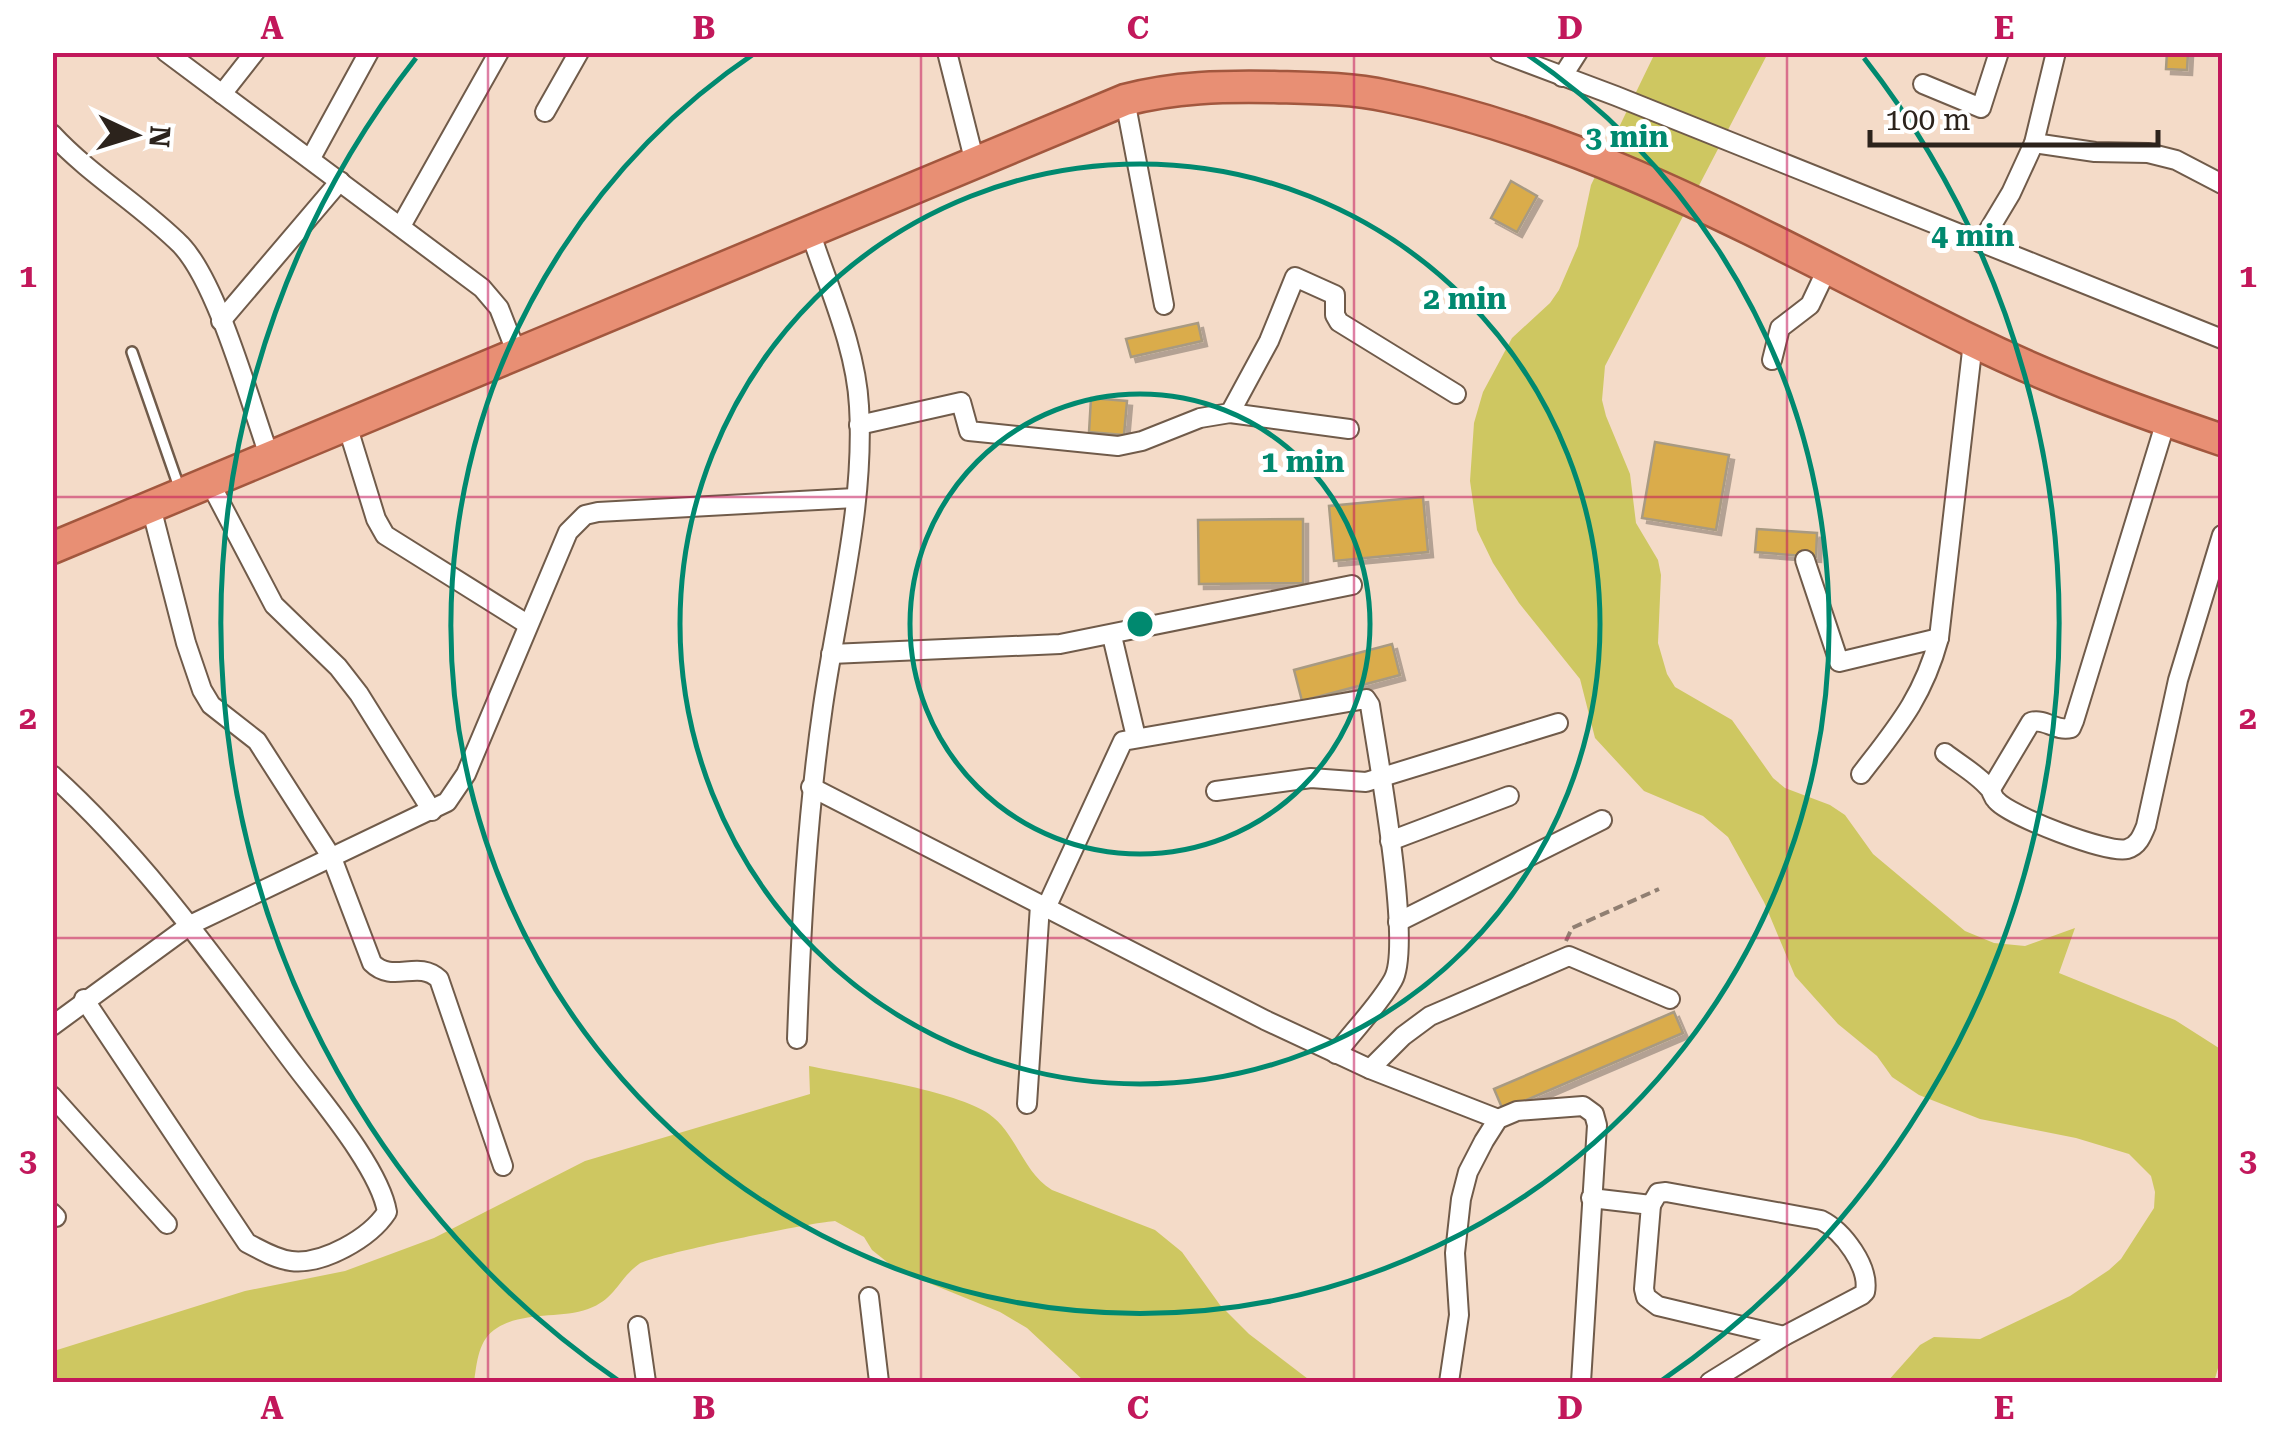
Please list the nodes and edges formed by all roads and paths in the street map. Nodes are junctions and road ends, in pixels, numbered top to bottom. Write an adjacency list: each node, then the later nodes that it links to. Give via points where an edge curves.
1 (166, 52): 13 (street)
2 (254, 52): 13 (street)
3 (369, 52): 18 (street)
4 (500, 52): 22 (street)
5 (579, 52): 15 (street)
6 (947, 52): 19 (street)
7 (1499, 52): 11 (street)
8 (1578, 52): 11 (street)
9 (1999, 52): 12 (street, via 1981,108)
10 (2056, 52): 17 (street)
11 (1562, 77): 24 (street)
12 (1922, 84)
13 (222, 94): 18 (street)
14 (1125, 100): 19 (highway); 25 (highway, via 1217,86 1385,95 1556,144 1732,218); 26 (street)
15 (545, 112)
16 (52, 134): 27 (street, via 182,247)
17 (2034, 143): 21 (street, via 2148,153); 24 (street)
18 (311, 158): 20 (street)
19 (975, 163): 23 (highway)
20 (340, 181): 22 (street); 27 (street)
21 (2222, 184)
22 (402, 226): 31 (street, via 492,298)
23 (810, 231): 31 (highway); 37 (street, via 856,374)
24 (1981, 243): 28 (street)
25 (1828, 267): 29 (highway); 32 (street, via 1810,305 1780,328)
26 (1164, 304)
27 (220, 321): 40 (street)
28 (2222, 340)
29 (1973, 342): 35 (highway); 51 (street)
30 (132, 352): 42 (lane)
31 (517, 354): 36 (highway)
32 (1772, 360)
33 (1456, 394): 34 (street, via 1338,322 1335,295 1295,277)
34 (1230, 413): 37 (street, via 1118,446 969,431 961,402); 38 (street)
35 (2166, 421): 39 (highway); 60 (street, via 2071,728 2031,722)
36 (347, 425): 40 (highway); 49 (street, via 385,535)
37 (859, 426): 43 (street)
38 (1350, 429)
39 (2222, 440)
40 (270, 458): 41 (highway)
41 (210, 483): 42 (highway); 63 (street, via 274,605 360,694)
42 (181, 494): 44 (highway)
43 (855, 498): 49 (street, via 585,516 568,532); 52 (street)
44 (151, 507): 46 (highway); 66 (street, via 202,690 257,741)
45 (2222, 535): 60 (street, via 2140,839 2116,849 2048,829 1995,800)
46 (52, 548)
47 (1805, 560): 51 (street, via 1839,662)
48 (1352, 585): 50 (street)
49 (527, 624): 63 (street, via 459,787)
50 (1112, 636): 52 (street); 54 (street)
51 (1939, 638): 56 (street, via 1911,708)
52 (831, 654): 59 (street)
53 (1558, 723): 58 (street)
54 (1136, 737): 58 (street, via 1366,699); 68 (street, via 1120,745)
55 (1945, 753): 60 (street)
56 (1861, 774)
57 (52, 775): 70 (street, via 112,832)
58 (1382, 778): 61 (street, via 1297,779); 65 (street)
59 (812, 787): 68 (street); 75 (street)
60 (1991, 789)
61 (1216, 791)
62 (1510, 796): 65 (street)
63 (432, 811): 66 (street)
64 (1602, 820): 69 (street)
65 (1390, 841): 69 (street)
66 (332, 858): 70 (street); 81 (street, via 372,963 390,974 422,969 439,979)
67 (1658, 890): 71 (path, via 1572,928 1565,939)
68 (1043, 906): 76 (street); 79 (street)
69 (1398, 922): 76 (street, via 1394,980)
70 (190, 925): 72 (street); 72 (street, via 384,1193 386,1212 378,1226 306,1261 277,1258 247,1243)
71 (1569, 956): 73 (street); 77 (street, via 1430,1016)
72 (84, 999): 74 (street)
73 (1670, 999)
74 (55, 1019)
75 (798, 1038)
76 (1336, 1054): 77 (street)
77 (1370, 1069): 80 (street)
78 (52, 1096): 84 (street)
79 (1027, 1104)
80 (1498, 1119): 82 (street, via 1552,1107 1590,1109 1597,1125); 90 (street, via 1460,1198 1459,1315)
81 (502, 1166)
82 (1591, 1198): 83 (street); 91 (street)
83 (1651, 1206): 87 (street, via 1646,1297 1658,1306); 87 (street, via 1666,1192 1810,1217 1840,1232 1866,1292)
84 (167, 1224)
85 (869, 1297): 89 (street)
86 (638, 1326): 88 (street)
87 (1784, 1336): 92 (street)
88 (646, 1382)
89 (878, 1382)
90 (1449, 1382)
91 (1582, 1382)
92 (1710, 1382)

